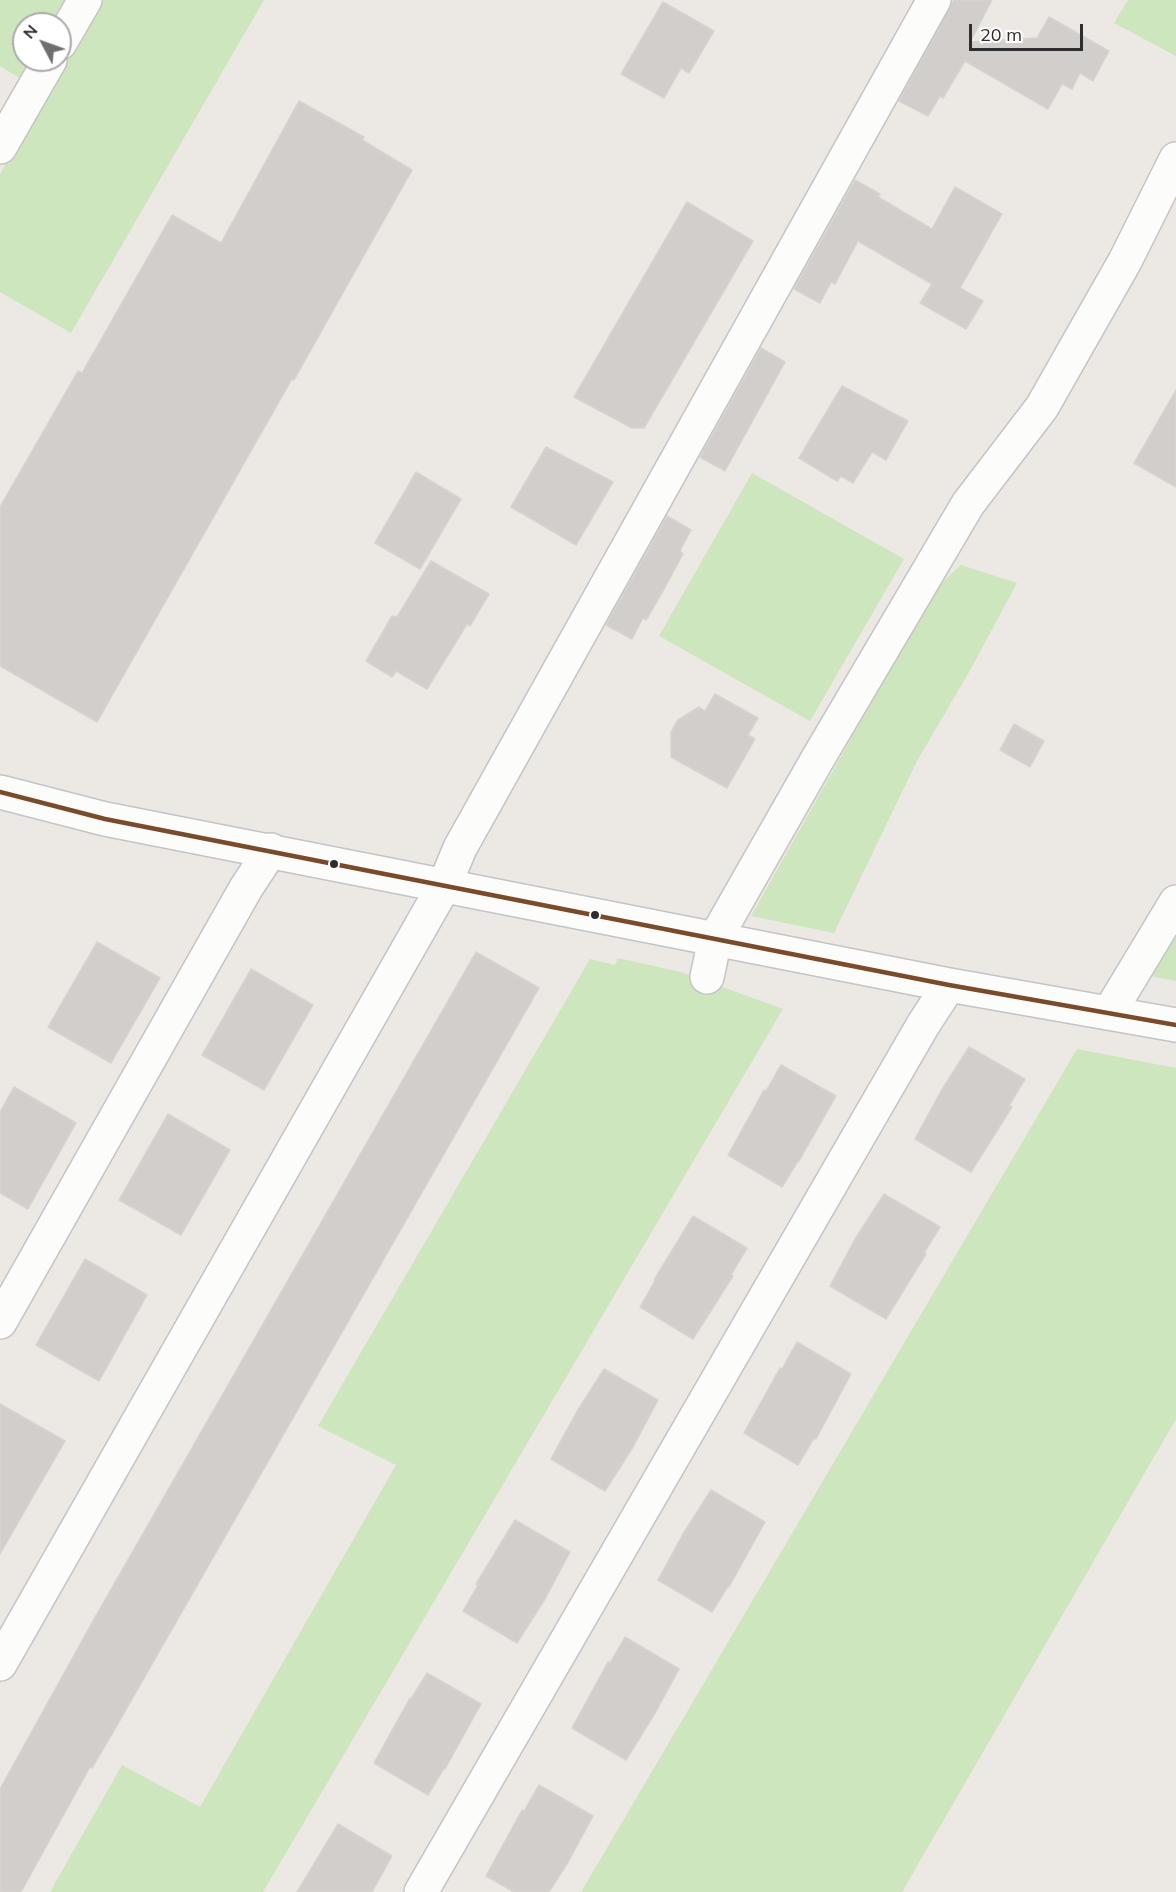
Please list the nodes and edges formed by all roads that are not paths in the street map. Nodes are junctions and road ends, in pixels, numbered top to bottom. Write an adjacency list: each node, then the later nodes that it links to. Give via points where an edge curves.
1 (85, 0): 3 (street)
2 (933, 0): 9 (street, via 459,848)
3 (72, 22)
4 (43, 72): 5 (street)
5 (0, 147)
6 (1176, 159): 11 (street, via 1125,261 1042,407 968,504)
7 (0, 792): 8 (street, via 105,819)
8 (272, 850): 9 (street); 16 (street, via 246,888)
9 (445, 884): 11 (street); 17 (street)
10 (1176, 902): 14 (street)
11 (715, 939): 12 (street); 13 (street)
12 (707, 977)
13 (949, 985): 14 (street); 18 (street)
14 (1109, 1013): 15 (street)
15 (1176, 1025)
16 (0, 1322)
17 (0, 1664)
18 (421, 1892)

